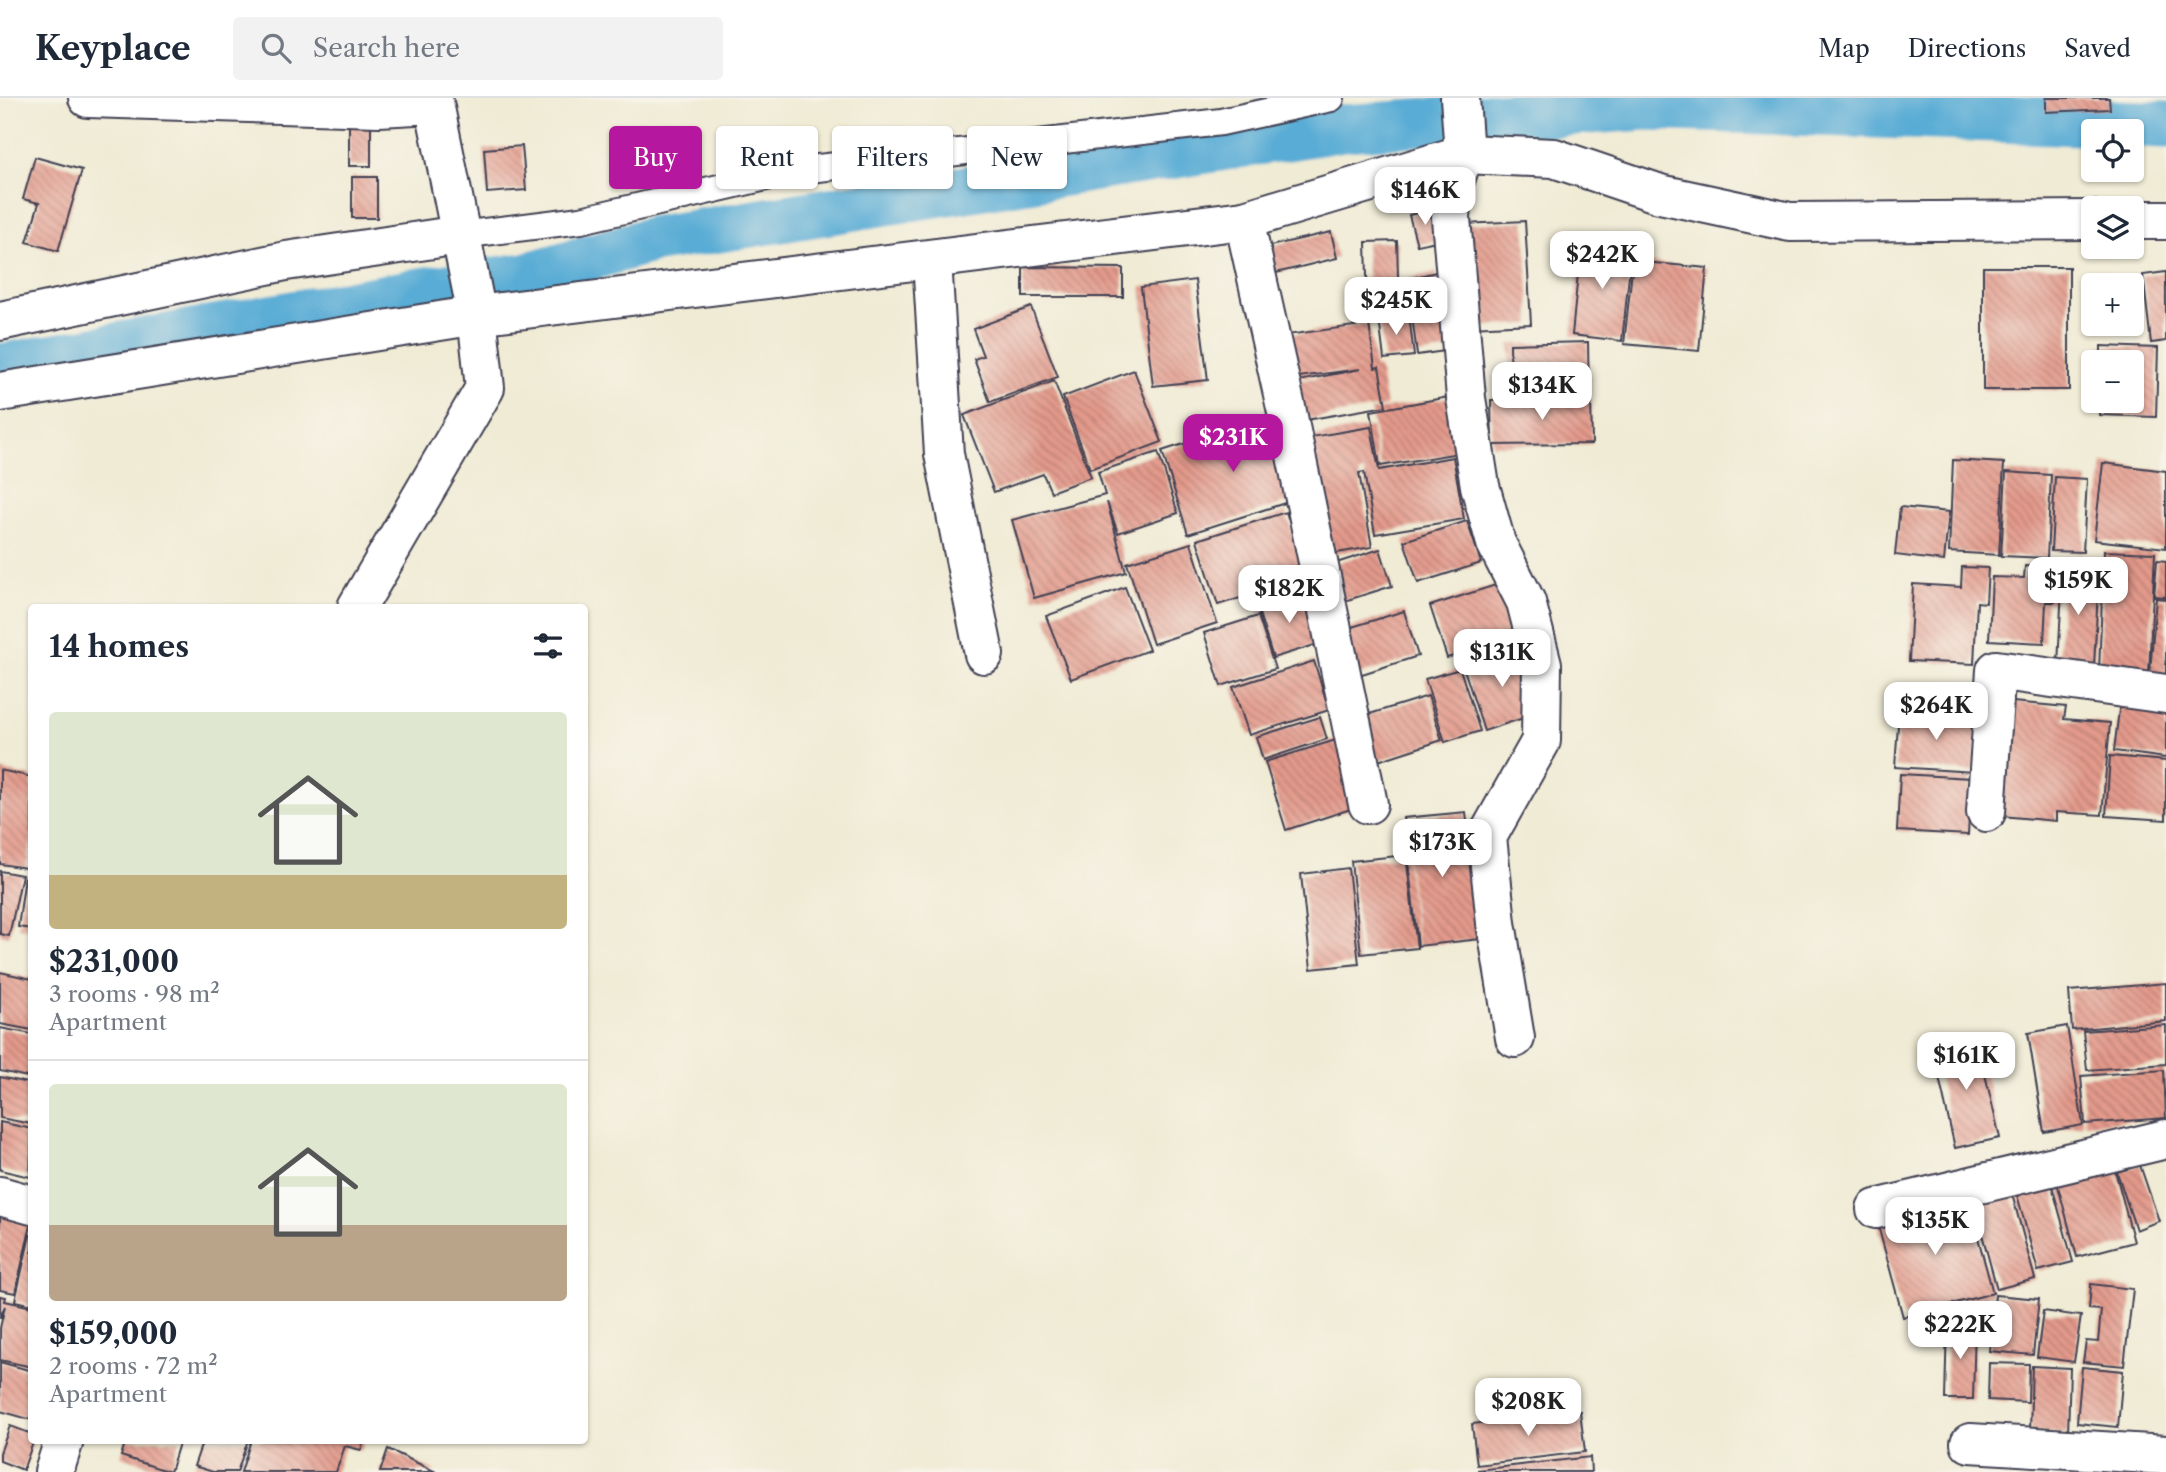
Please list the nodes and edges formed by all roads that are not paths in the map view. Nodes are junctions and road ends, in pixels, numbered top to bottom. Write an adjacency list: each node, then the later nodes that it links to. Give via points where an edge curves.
1 (88, 98): 4 (street, via 379,107)
2 (1331, 98): 10 (lane, via 1221,122 792,171 581,220)
3 (1460, 98): 5 (street)
4 (433, 101): 10 (street)
5 (1464, 154): 6 (street); 7 (street, via 1554,158 1660,194 1790,222); 20 (street, via 1454,183 1451,218 1465,398 1480,486 1496,542 1526,602 1542,664 1541,741 1487,837)
6 (1244, 220): 11 (street); 18 (street)
7 (2081, 220)
8 (2144, 220): 9 (street)
9 (2166, 220)
10 (460, 234): 12 (street); 13 (street, via 286,261)
11 (932, 260): 12 (street); 16 (street, via 944,454)
12 (477, 314): 14 (street); 15 (street, via 485,388)
13 (0, 321)
14 (0, 392)
15 (359, 604)
16 (984, 654)
17 (2166, 694): 19 (street, via 1996,670)
18 (1368, 804)
19 (1986, 812)
20 (1515, 1038)
21 (2166, 1139): 24 (street)
22 (0, 1196): 23 (street)
23 (28, 1204)
24 (1876, 1209)
25 (1970, 1443): 27 (street)
26 (63, 1444): 28 (street)
27 (2166, 1455)
28 (54, 1472)

